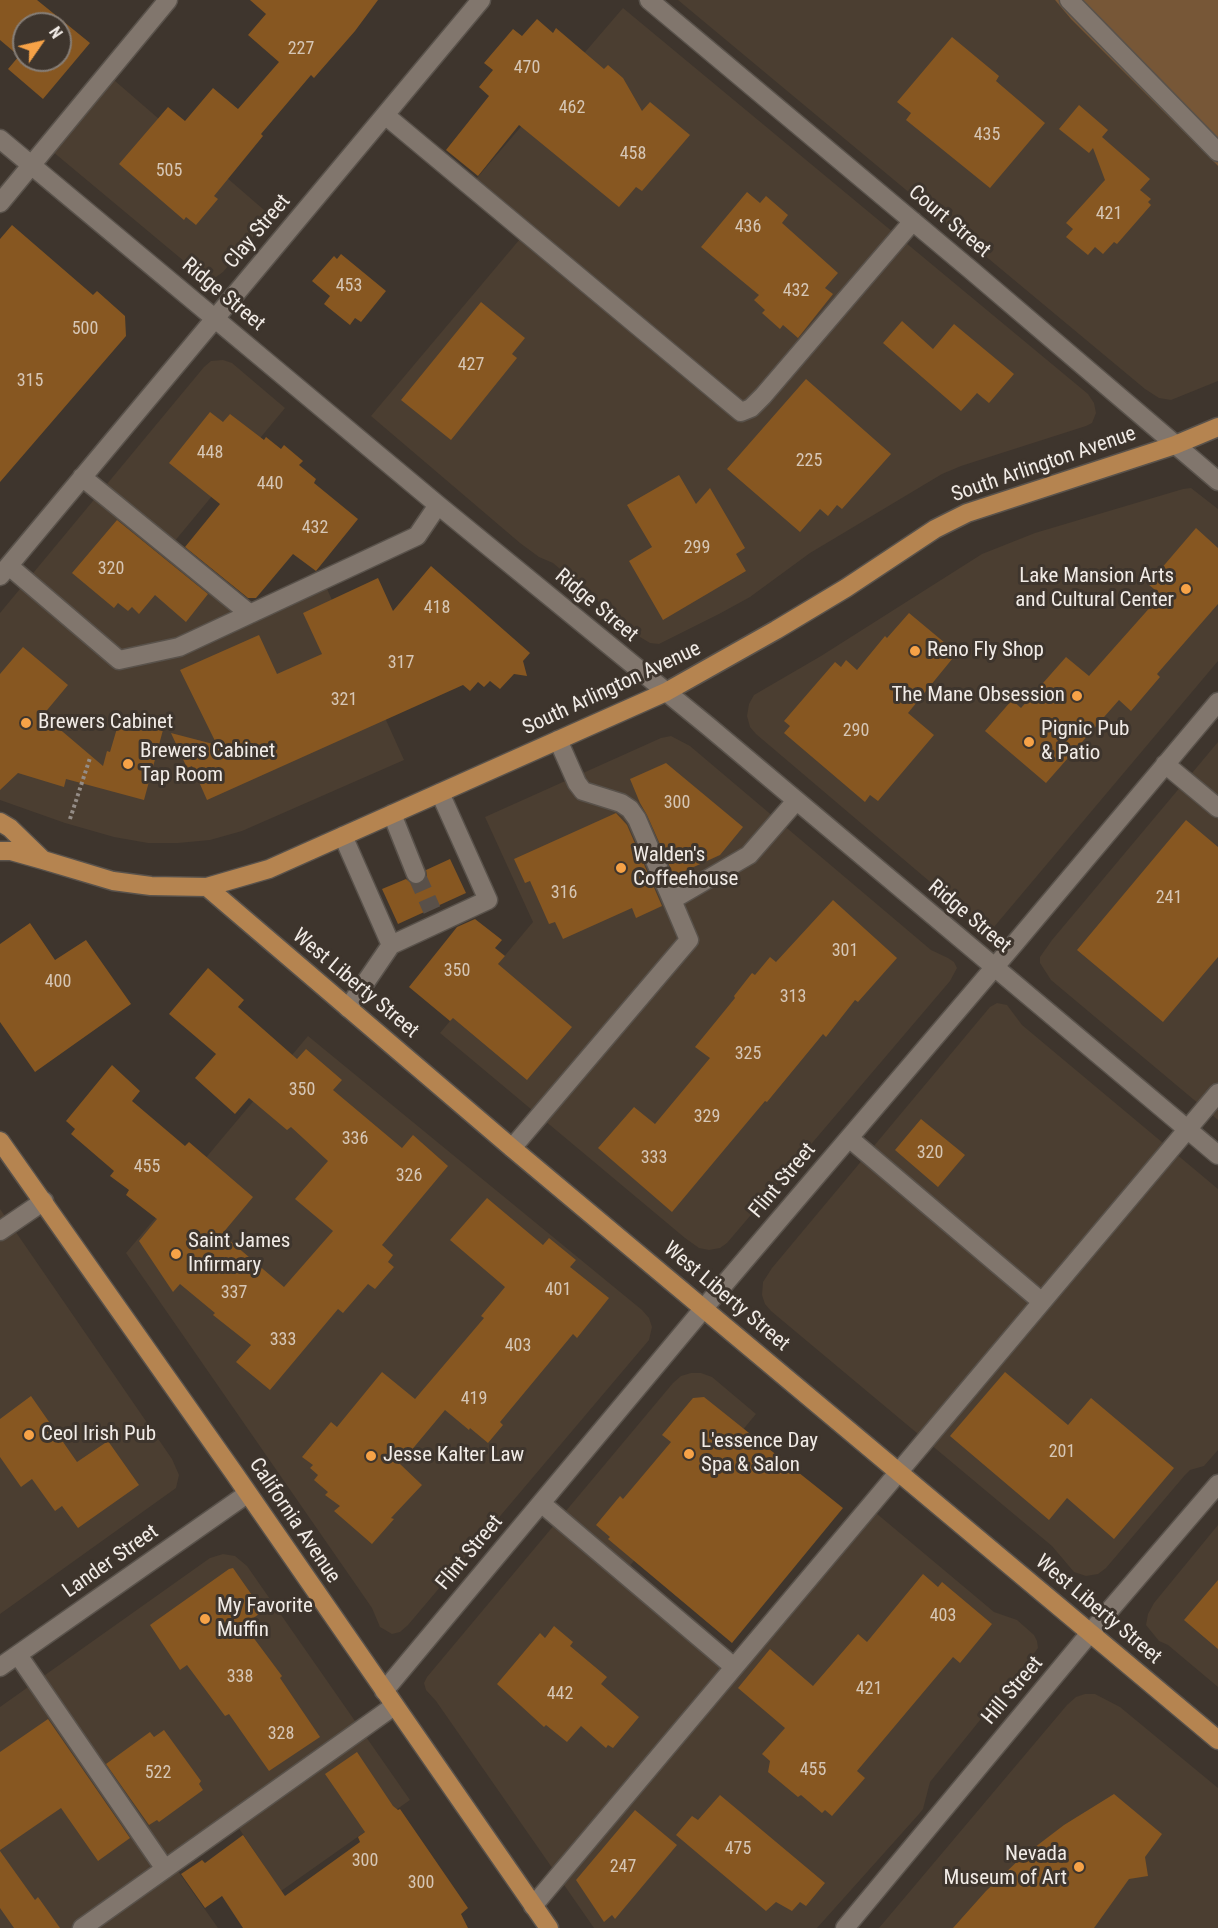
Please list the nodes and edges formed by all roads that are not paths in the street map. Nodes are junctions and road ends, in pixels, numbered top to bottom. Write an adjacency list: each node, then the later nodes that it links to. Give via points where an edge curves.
1 (168, 0): 8 (street)
2 (482, 0): 5 (street, Clay Street)
3 (649, 0): 10 (street, Court Street)
4 (1069, 0): 7 (street)
5 (385, 115): 10 (street, via 741,412 763,396); 11 (street, Clay Street)
6 (0, 139): 8 (street, Ridge Street)
7 (1218, 153)
8 (31, 165): 9 (street); 11 (street, Ridge Street)
9 (0, 203)
10 (913, 221): 13 (street, Court Street)
11 (215, 318): 14 (street, Clay Street); 16 (street, Ridge Street)
12 (1218, 427): 13 (main road, South Arlington Avenue)
13 (1175, 445): 15 (street, Court Street); 19 (main road, South Arlington Avenue, via 967,513 935,528 846,588)
14 (82, 477): 17 (street, Clay Street); 18 (street)
15 (1218, 481)
16 (438, 505): 18 (street, via 417,536); 19 (street, Ridge Street)
17 (4, 571): 18 (street, via 119,660 179,646)
18 (250, 614)
19 (666, 692): 21 (main road, South Arlington Avenue); 24 (street, Ridge Street)
20 (1218, 702): 22 (street, Flint Street)
21 (558, 740): 23 (main road, South Arlington Avenue); 33 (street, via 583,791 630,809)
22 (1166, 764): 25 (street); 35 (street, Flint Street)
23 (440, 793): 26 (main road, South Arlington Avenue); 34 (street, via 488,900 434,916)
24 (796, 801): 33 (street, via 749,855); 35 (street, Ridge Street)
25 (1218, 808)
26 (392, 814): 28 (main road, South Arlington Avenue); 31 (street)
27 (0, 822): 30 (main road)
28 (344, 836): 32 (main road, South Arlington Avenue, via 269,869); 34 (street)
29 (0, 851): 30 (main road, South Arlington Avenue)
30 (43, 860): 32 (main road, South Arlington Avenue, via 113,881)
31 (416, 874)
32 (207, 887): 36 (main road, West Liberty Street)
33 (672, 900): 41 (street, via 689,940)
34 (391, 945): 36 (street)
35 (994, 968): 38 (street, Ridge Street); 39 (street, Flint Street)
36 (348, 1008): 41 (main road, West Liberty Street)
37 (1218, 1093): 38 (street)
38 (1187, 1129): 42 (street, Ridge Street); 45 (street)
39 (849, 1138): 45 (street); 46 (street, Flint Street)
40 (0, 1141): 43 (main road, California Avenue)
41 (512, 1148): 46 (main road, West Liberty Street)
42 (1218, 1155)
43 (44, 1201): 44 (street); 49 (main road, California Avenue)
44 (0, 1231)
45 (1042, 1302): 47 (street)
46 (704, 1308): 47 (main road, West Liberty Street); 50 (street, Flint Street)
47 (898, 1473): 51 (main road, West Liberty Street); 54 (street)
48 (1218, 1484): 51 (street, Hill Street)
49 (248, 1494): 52 (street, Lander Street); 55 (main road, California Avenue)
50 (541, 1503): 54 (street); 55 (street, Flint Street)
51 (1090, 1633): 57 (main road, West Liberty Street); 62 (street, Hill Street)
52 (18, 1654): 53 (street, Lander Street); 58 (street)
53 (0, 1667)
54 (734, 1667): 59 (street)
55 (384, 1691): 56 (main road, California Avenue)
56 (394, 1706): 58 (street); 59 (main road, California Avenue)
57 (1218, 1740)
58 (165, 1869): 60 (street)
59 (533, 1906): 61 (main road, California Avenue)
60 (89, 1926)
61 (548, 1928)
62 (845, 1928)

